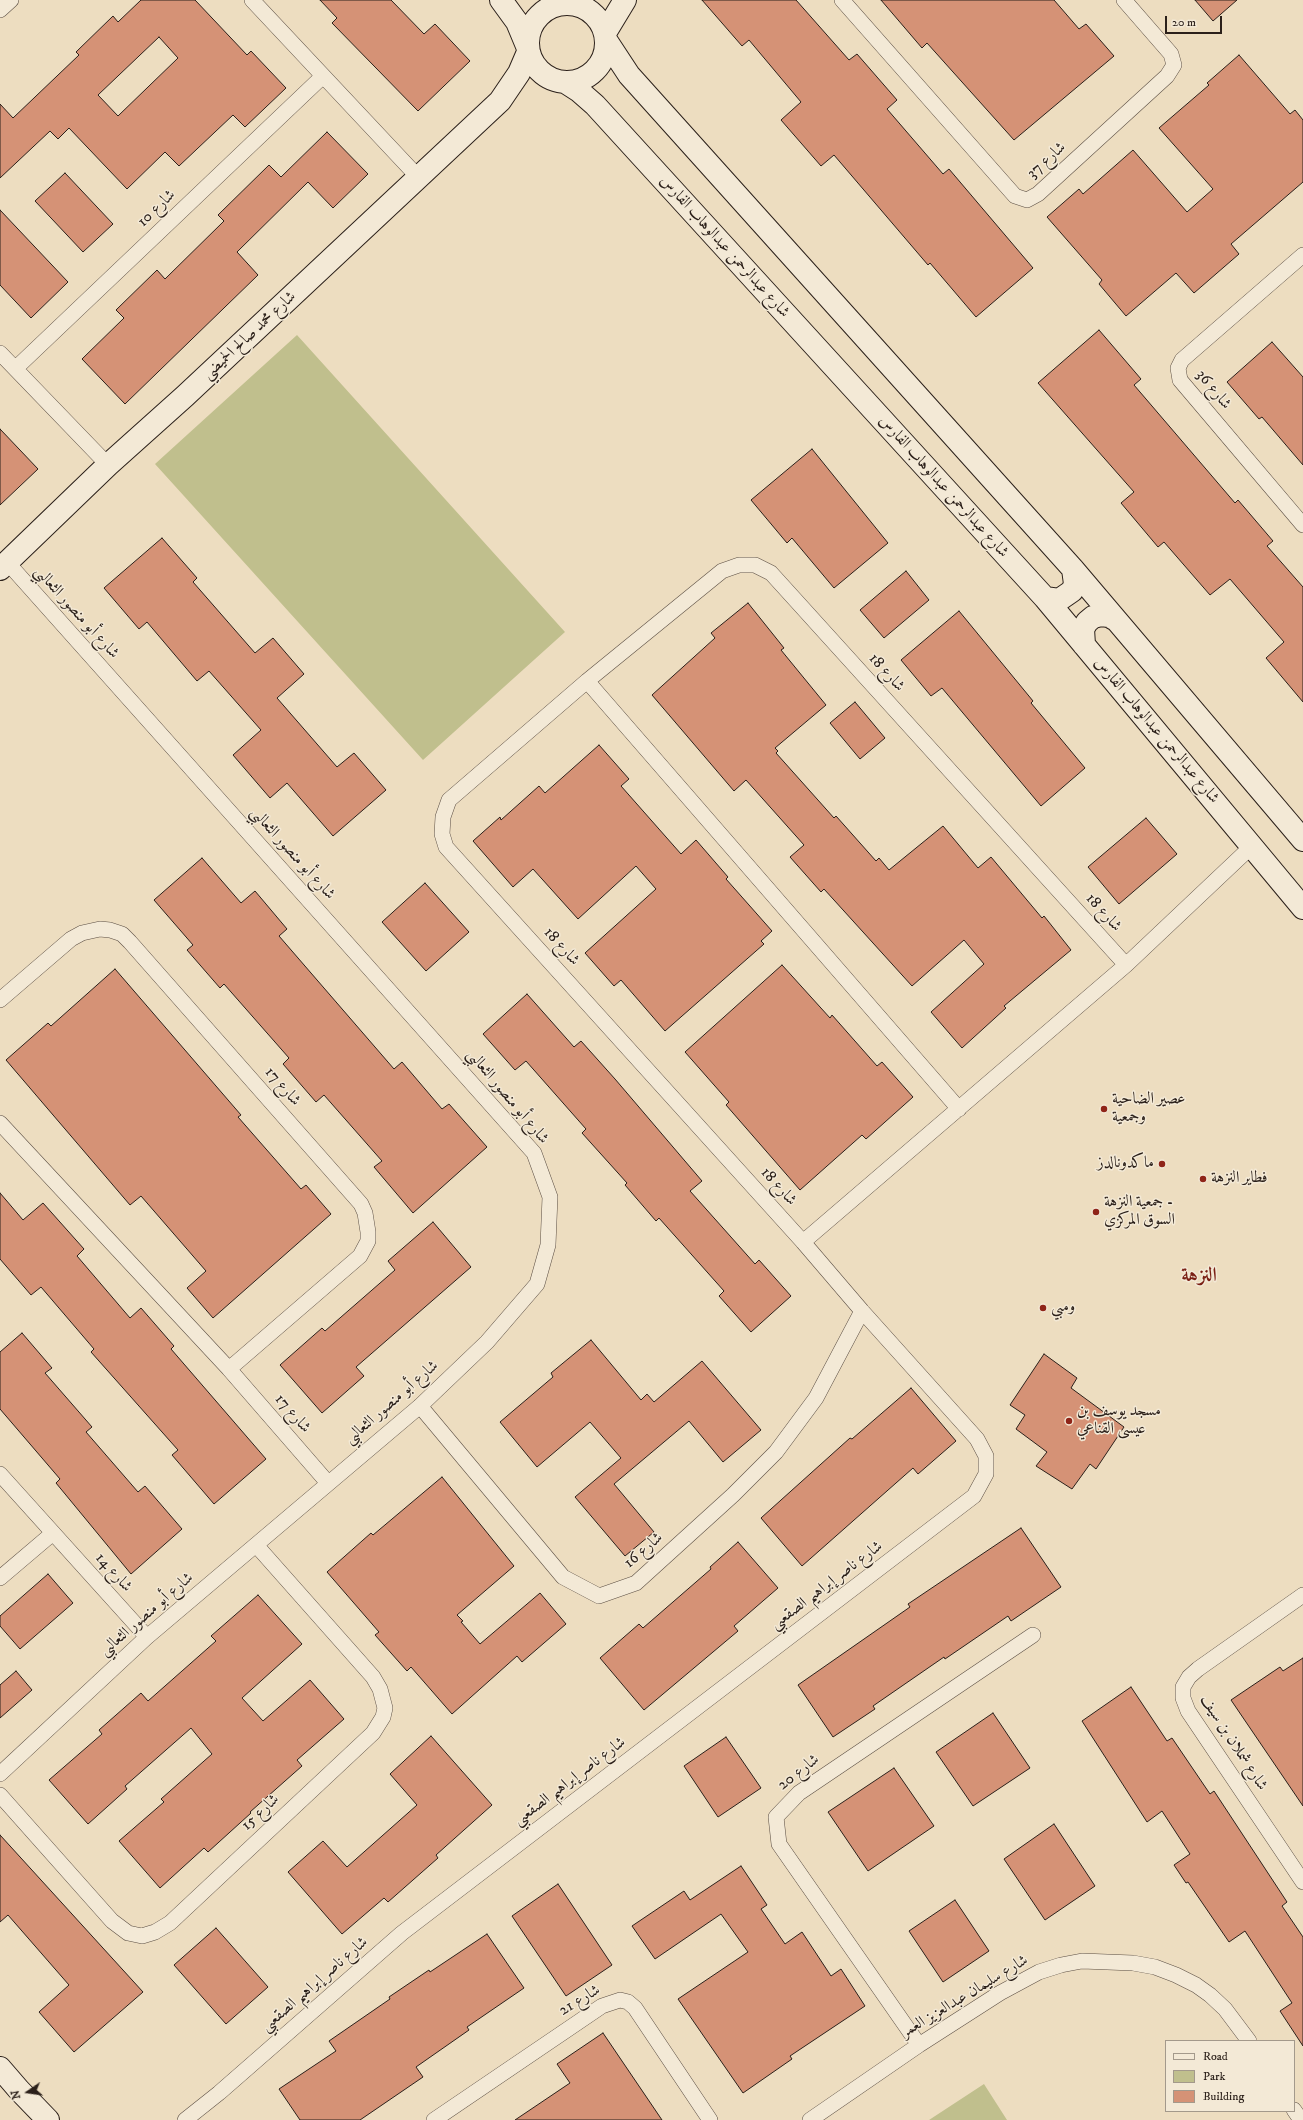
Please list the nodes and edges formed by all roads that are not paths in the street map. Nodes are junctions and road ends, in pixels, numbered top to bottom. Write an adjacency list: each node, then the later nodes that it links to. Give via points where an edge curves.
1 (11, 0): 8 (street)
2 (252, 0): 11 (street)
3 (501, 0): 10 (street, via 517,22)
4 (626, 0): 9 (street)
5 (842, 0): 6 (street, شارع 37, via 1015,196 1027,200 1044,189 1167,76 1174,65 1171,54)
6 (1124, 0)
7 (581, 3): 9 (street, via 594,14); 10 (street, via 556,5 540,14 530,28)
8 (0, 10)
9 (605, 37): 12 (street, via 601,62 595,71 576,82); 21 (street, via 629,75)
10 (528, 49): 12 (street, via 537,69); 13 (street, شارع محمد صالح الحميضي, via 519,73)
11 (322, 77): 14 (street); 17 (street, شارع 10)
12 (558, 81): 13 (street, شارع محمد صالح الحميضي, via 530,85); 22 (street, شارع عبدالرحمن عبدالوهاب الفارس, via 579,90 594,105)
13 (500, 101): 14 (street, شارع محمد صالح الحميضي)
14 (419, 178): 18 (street, شارع محمد صالح الحميضي)
15 (1303, 254): 19 (street, شارع 36, via 1182,360 1178,368 1180,380)
16 (0, 353): 17 (street)
17 (16, 368): 18 (street)
18 (108, 465): 20 (street, شارع محمد صالح الحميضي)
19 (1303, 525)
20 (4, 566): 36 (street, شارع أبو منصور الثعالبي, via 534,1152 550,1197 548,1245 536,1284 487,1342)
21 (1073, 569): 22 (street, via 1075,584 1072,591 1060,600); 23 (street)
22 (1044, 598): 24 (street, شارع عبدالرحمن عبدالوهاب الفارس)
23 (1116, 620): 24 (street, via 1109,616 1093,617 1083,629); 26 (street)
24 (1084, 645): 27 (street, شارع عبدالرحمن عبدالوهاب الفارس)
25 (587, 681): 29 (street, شارع 18, via 722,571 739,565 755,565 771,573); 31 (street); 33 (street, شارع 18, via 449,800 443,817 442,834 446,847)
26 (1303, 840)
27 (1252, 846): 28 (street, شارع عبدالرحمن عبدالوهاب الفارس); 29 (street)
28 (1303, 908)
29 (1126, 965): 31 (street)
30 (0, 1000): 35 (street, شارع 17, via 71,938 100,929 122,934 361,1204 365,1213 368,1241 360,1256)
31 (959, 1109): 33 (street)
32 (0, 1123): 35 (street, شارع 17)
33 (803, 1242): 34 (street, شارع 18)
34 (862, 1311): 36 (street, شارع 16, via 816,1398 776,1452 733,1495 636,1583 599,1596 563,1577); 38 (street, شارع 18, via 978,1439 986,1456 986,1474)
35 (229, 1369): 39 (street, شارع 17)
36 (420, 1406): 39 (street, شارع أبو منصور الثعالبي)
37 (0, 1474): 40 (street, شارع 14)
38 (983, 1482): 58 (street, شارع ناصر إبراهيم الصقعبي, via 974,1496 402,1933)
39 (328, 1483): 41 (street, شارع أبو منصور الثعالبي)
40 (53, 1533): 42 (street); 45 (street, شارع 14)
41 (256, 1545): 45 (street, شارع أبو منصور الثعالبي); 47 (street, شارع 15, via 373,1677 380,1689 384,1708 383,1718 373,1733 170,1923 142,1936 128,1934 112,1921)
42 (0, 1578)
43 (1303, 1595): 48 (street, شارع شملان بن سيف, via 1189,1677 1183,1687 1183,1698 1188,1711)
44 (1032, 1635): 50 (street, شارع 20, via 798,1793 776,1817 779,1844)
45 (147, 1637): 46 (street, شارع أبو منصور الثعالبي)
46 (0, 1774)
47 (0, 1795)
48 (1303, 1882)
49 (1248, 2040): 50 (street, شارع سليمان عبدالعزيز العمر, via 1226,2009 1196,1985 1176,1975 1155,1967 1133,1963 1082,1961 1039,1972 1018,1982)
50 (919, 2045): 61 (street, شارع سليمان عبدالعزيز العمر)
51 (0, 2068): 52 (street)
52 (18, 2090): 56 (street); 57 (street)
53 (1303, 2101): 54 (street)
54 (1295, 2107)
55 (1295, 2110): 62 (street)
56 (29, 2120)
57 (48, 2120)
58 (185, 2120)
59 (434, 2120): 60 (street, شارع 21, via 602,2006 620,2000 635,2008)
60 (710, 2120)
61 (810, 2120)
62 (1301, 2120)

